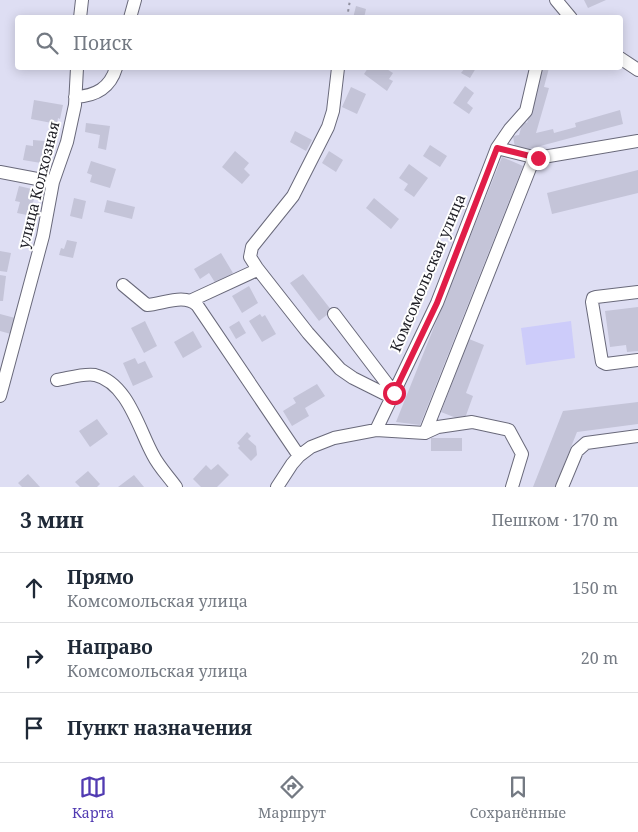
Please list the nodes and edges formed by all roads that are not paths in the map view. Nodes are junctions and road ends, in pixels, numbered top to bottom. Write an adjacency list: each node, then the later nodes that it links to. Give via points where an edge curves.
1 (82, 0): 4 (street)
2 (135, 0): 5 (street)
3 (556, 0): 6 (street)
4 (80, 15)
5 (131, 15)
6 (568, 15)
7 (623, 60): 12 (street)
8 (77, 70): 13 (street, улица Колхозная)
9 (115, 70): 13 (street, via 112,80 103,89)
10 (338, 70): 19 (street, via 328,126 294,196 250,252)
11 (536, 70): 15 (street, Комсомольская улица, via 526,111)
12 (638, 70)
13 (75, 97): 18 (street, улица Колхозная, via 67,142)
14 (638, 141): 16 (street)
15 (497, 148): 16 (street); 26 (street, Комсомольская улица, via 437,303)
16 (534, 158): 29 (street)
17 (0, 172): 18 (street)
18 (53, 182): 27 (street, улица Колхозная, via 43,236)
19 (257, 270): 22 (street); 26 (street, via 340,368 353,378)
20 (123, 285): 22 (street, via 147,305)
21 (638, 292): 24 (street, via 596,297 592,302 602,362)
22 (192, 300): 31 (street)
23 (334, 314): 26 (street)
24 (638, 360)
25 (57, 380): 32 (street, via 92,375 113,386 132,410 155,459)
26 (392, 395): 28 (street, Комсомольская улица)
27 (0, 396)
28 (376, 430): 29 (street); 31 (street, via 325,441)
29 (425, 433): 34 (street, via 438,427 472,422 509,430 522,454)
30 (638, 436): 35 (street, via 586,443 577,451)
31 (299, 456): 33 (street)
32 (176, 487)
33 (277, 487)
34 (512, 487)
35 (562, 487)

